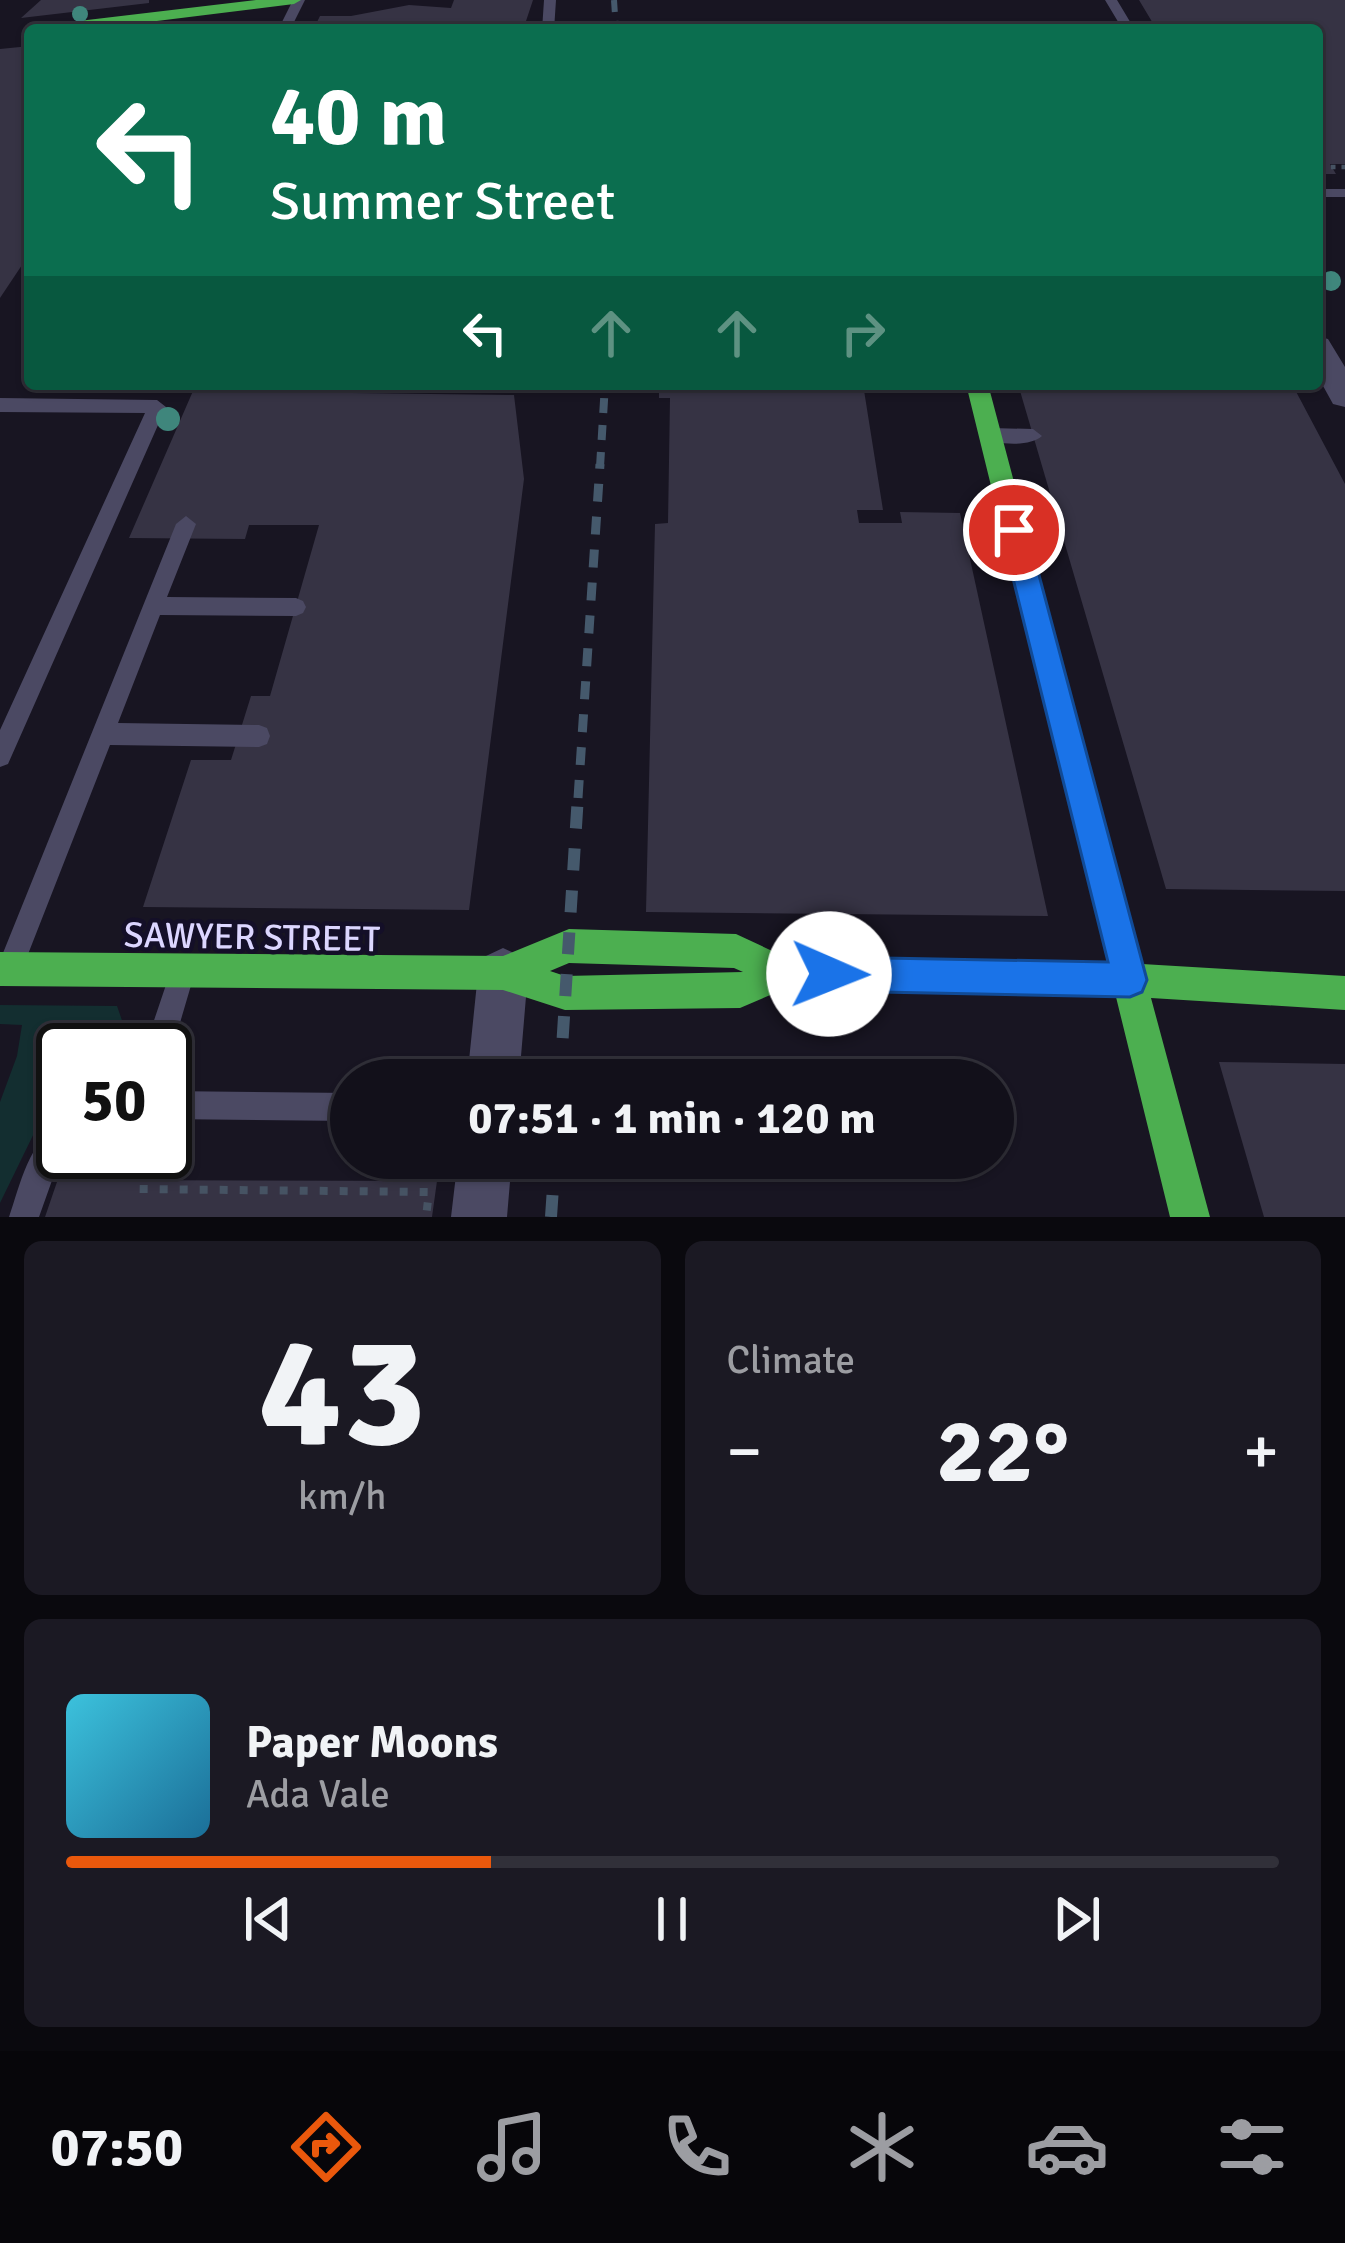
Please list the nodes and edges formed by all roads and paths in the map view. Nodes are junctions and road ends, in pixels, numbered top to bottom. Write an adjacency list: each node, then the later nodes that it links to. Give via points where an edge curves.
1 (297, 0): 2 (main road)
2 (95, 24)
3 (1331, 166): 4 (path)
4 (1345, 166)
5 (1323, 357): 7 (street)
6 (979, 390): 9 (main road)
7 (1345, 395)
8 (0, 405): 16 (lane, via 158,407)
9 (990, 435): 10 (lane); 21 (main road)
10 (1034, 436)
11 (186, 524): 12 (lane)
12 (154, 606): 13 (lane); 14 (lane)
13 (296, 607)
14 (103, 734): 15 (lane); 17 (lane)
15 (259, 736)
16 (0, 757)
17 (5, 969): 18 (main road, SAWYER STREET)
18 (182, 971): 19 (main road, SAWYER STREET); 23 (lane)
19 (503, 973): 20 (main road, SAWYER STREET, via 566,993 740,991); 20 (main road, SAWYER STREET, via 569,946 736,951); 24 (street)
20 (782, 973): 21 (main road, SAWYER STREET)
21 (1130, 980): 22 (main road, SAWYER STREET); 33 (main road)
22 (1345, 993)
23 (164, 1023)
24 (495, 1059)
25 (192, 1105): 26 (lane)
26 (330, 1107)
27 (37, 1179): 30 (lane)
28 (141, 1179): 31 (path, via 138,1189 429,1192)
29 (483, 1179): 32 (street)
30 (24, 1217)
31 (426, 1217)
32 (479, 1217)
33 (1190, 1217)

